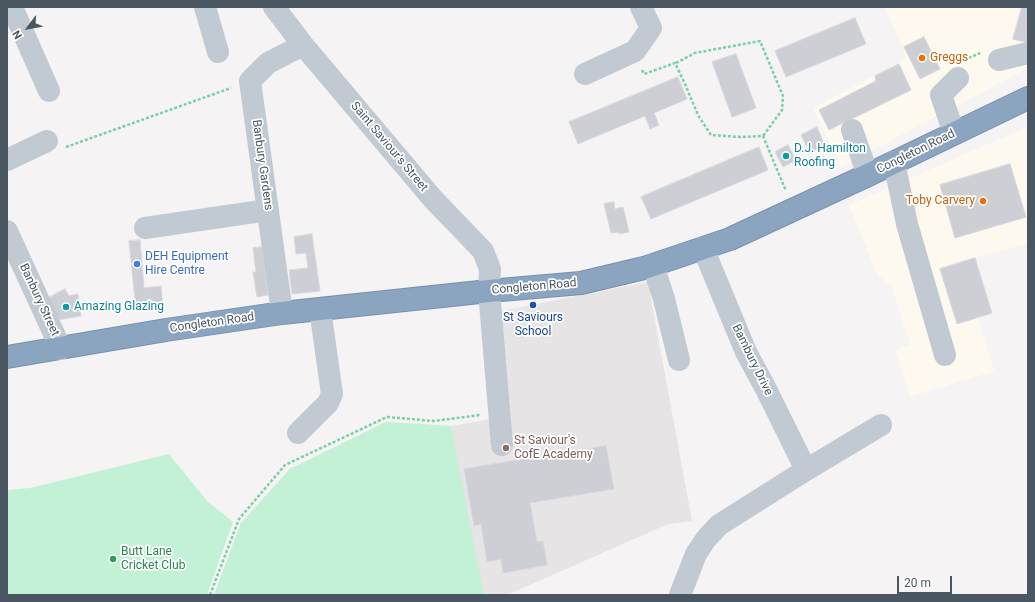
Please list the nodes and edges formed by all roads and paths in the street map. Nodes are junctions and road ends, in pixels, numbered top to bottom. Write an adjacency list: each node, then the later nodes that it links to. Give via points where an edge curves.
1 (12, 7): 14 (street)
2 (205, 7): 7 (street)
3 (274, 7): 5 (street, Saint Saviour's Street)
4 (641, 7): 6 (street, via 651,28)
5 (303, 44): 13 (street, via 268,63); 29 (street, Saint Saviour's Street, via 433,199 483,251 490,270)
6 (635, 51): 10 (path, via 644,74); 11 (street)
7 (218, 52)
8 (1028, 53): 9 (street)
9 (999, 60)
10 (675, 63): 18 (path, via 698,115 711,135); 18 (path, via 695,53 760,41 783,96 782,110)
11 (585, 74)
12 (958, 78): 17 (street, via 941,95)
13 (250, 81): 19 (path, via 62,148); 24 (street, Banbury Gardens)
14 (49, 91)
15 (1028, 98): 17 (highway, Congleton Road)
16 (852, 130): 22 (street)
17 (954, 133): 21 (highway, Congleton Road)
18 (763, 136): 23 (path)
19 (47, 141): 20 (street)
20 (7, 160)
21 (894, 162): 22 (highway, Congleton Road); 33 (street, via 907,224)
22 (868, 175): 27 (highway, Congleton Road)
23 (788, 197)
24 (268, 210): 25 (street); 31 (street, Banbury Gardens)
25 (145, 228)
26 (7, 231): 32 (street, Banbury Street)
27 (703, 248): 28 (highway, Congleton Road); 40 (street, Bambury Drive, via 746,352)
28 (653, 265): 29 (highway, Congleton Road, via 580,283); 35 (street)
29 (489, 291): 30 (highway, Congleton Road); 39 (street, Saint Saviour's Street)
30 (320, 309): 31 (highway, Congleton Road); 38 (street, via 332,394 328,403)
31 (282, 313): 32 (highway, Congleton Road)
32 (61, 349): 34 (highway, Congleton Road)
33 (944, 354)
34 (7, 357)
35 (679, 360)
36 (482, 410): 41 (path, via 482,415 434,420 387,417 285,466 239,519)
37 (881, 425): 40 (street)
38 (298, 433)
39 (502, 445)
40 (806, 470): 42 (street, via 719,525 696,554)
41 (210, 595)
42 (680, 595)

